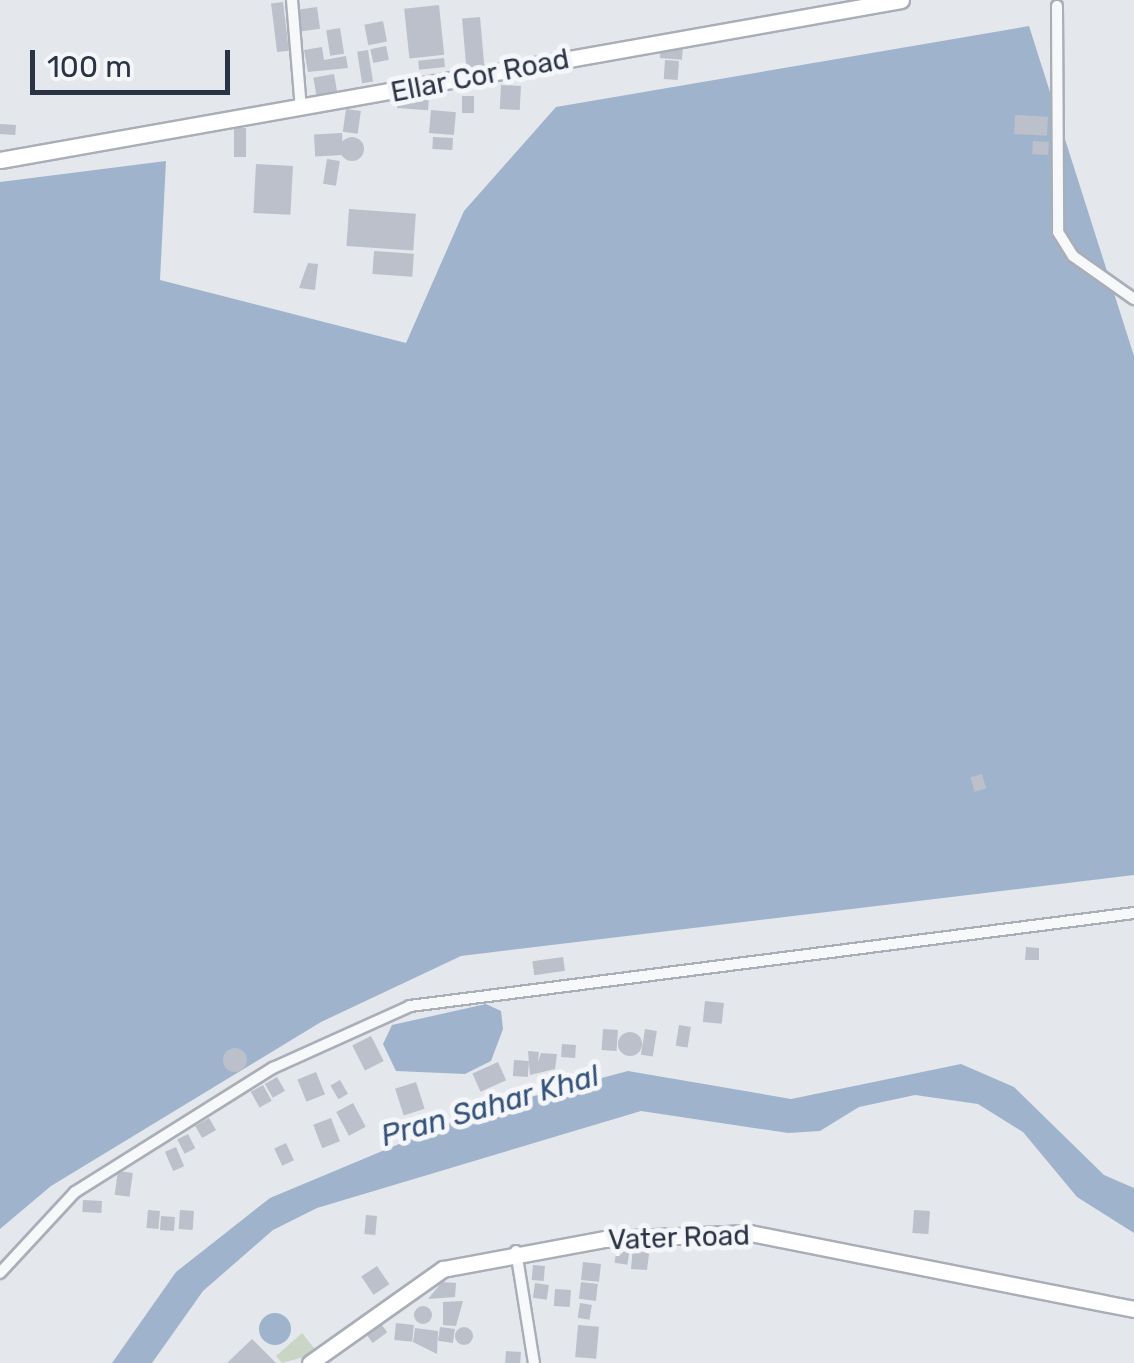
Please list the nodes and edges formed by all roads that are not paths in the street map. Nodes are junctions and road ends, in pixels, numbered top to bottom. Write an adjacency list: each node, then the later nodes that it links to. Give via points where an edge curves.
1 (292, 0): 4 (street)
2 (901, 0): 4 (main road, Ellar Cor Road)
3 (1058, 6): 6 (street, via 1058,232 1073,256)
4 (302, 112): 5 (main road, Ellar Cor Road)
5 (0, 160)
6 (1134, 299)
7 (1134, 913): 9 (street, via 410,1006 273,1068 75,1192)
8 (516, 1250): 10 (main road, Vater Road, via 750,1233); 11 (main road, Vater Road, via 443,1269); 12 (street)
9 (0, 1273)
10 (1134, 1309)
11 (310, 1363)
12 (534, 1363)

